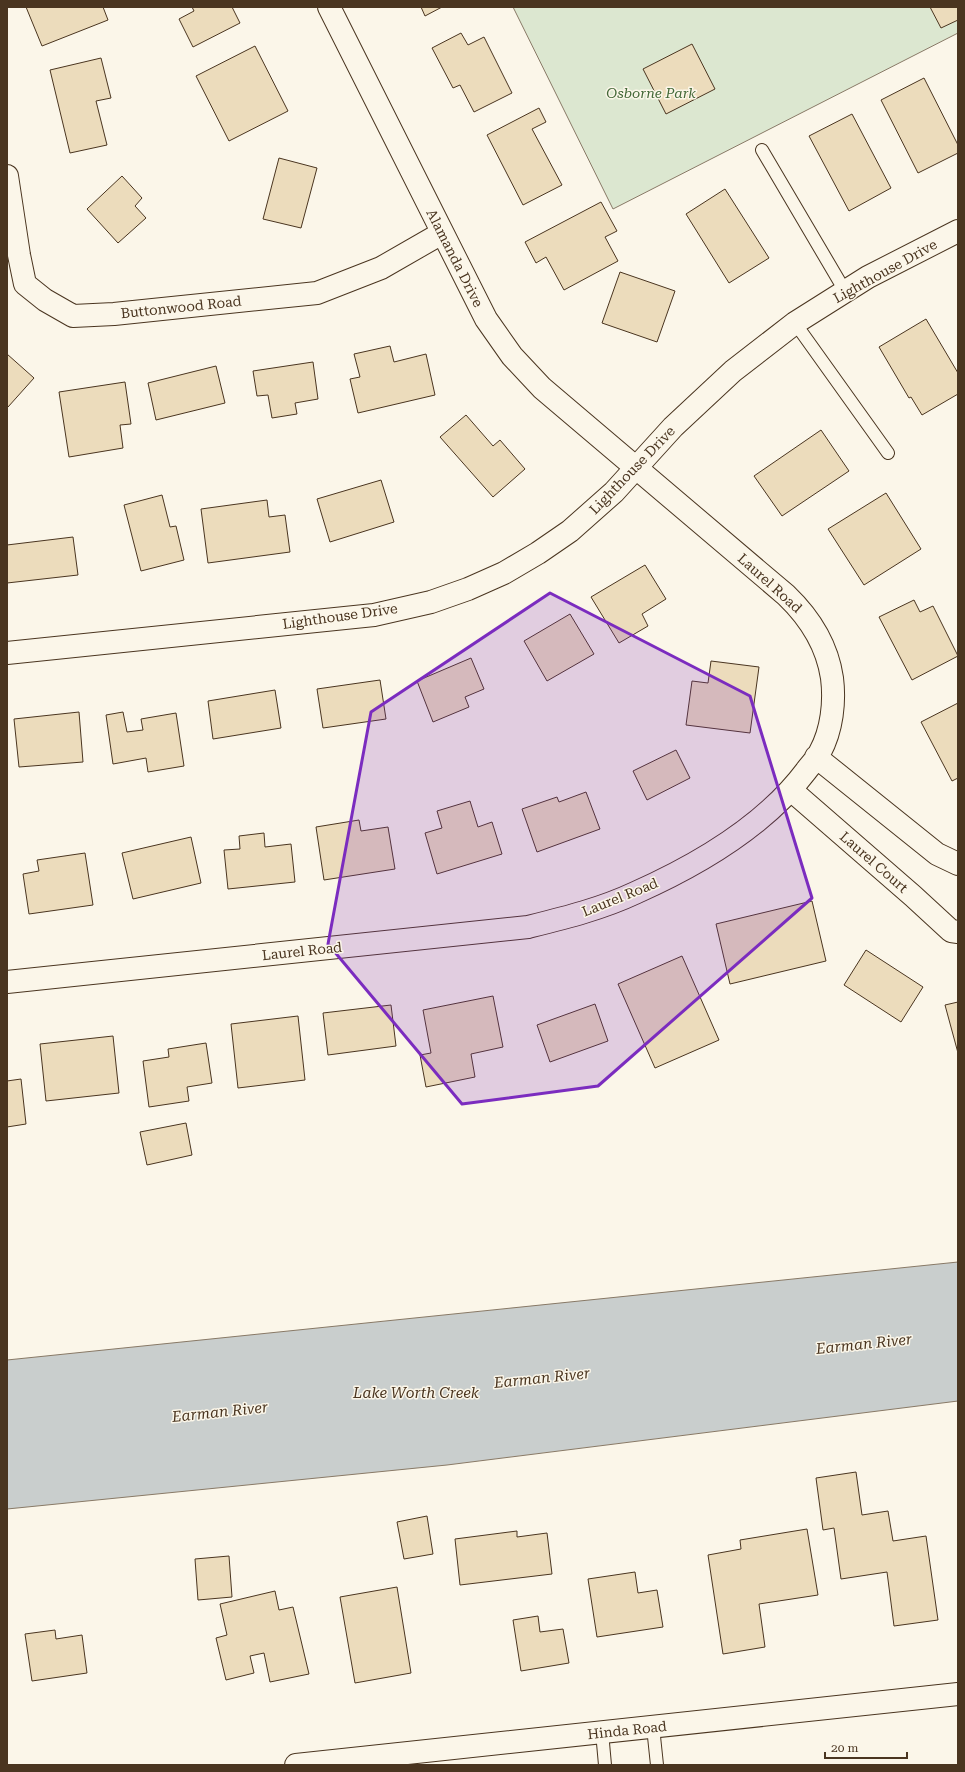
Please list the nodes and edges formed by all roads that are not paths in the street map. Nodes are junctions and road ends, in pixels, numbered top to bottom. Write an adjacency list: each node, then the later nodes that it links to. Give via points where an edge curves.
1 (329, 7): 5 (street, Alamanda Drive)
2 (762, 150): 6 (lane)
3 (7, 176): 5 (street, Buttonwood Road, via 25,284 45,300 73,316 317,293 380,268)
4 (958, 231): 6 (street, Lighthouse Drive)
5 (442, 233): 9 (street, Alamanda Drive, via 486,319 512,356 542,388)
6 (845, 291): 7 (street, Lighthouse Drive)
7 (795, 323): 8 (lane); 9 (street, Lighthouse Drive, via 733,371 672,427)
8 (888, 453)
9 (636, 468): 10 (street, Lighthouse Drive, via 614,492 570,531 538,553 490,579 431,602 374,615); 11 (street, Laurel Road, via 786,595 801,609 814,627 824,646 833,689 828,732)
10 (7, 654)
11 (816, 757): 12 (street, Laurel Road); 13 (street, via 937,854)
12 (791, 790): 14 (street, Laurel Court, via 951,931); 15 (street, Laurel Road, via 749,827 694,864 634,894 572,916 528,927)
13 (958, 864)
14 (958, 932)
15 (7, 982)
16 (958, 1694): 17 (street, Hinda Road)
17 (653, 1727): 18 (street, Hinda Road); 22 (lane)
18 (602, 1732): 19 (street, Hinda Road); 21 (lane)
19 (391, 1760): 20 (street, Hinda Road)
20 (296, 1765)
21 (605, 1765)
22 (657, 1765)

